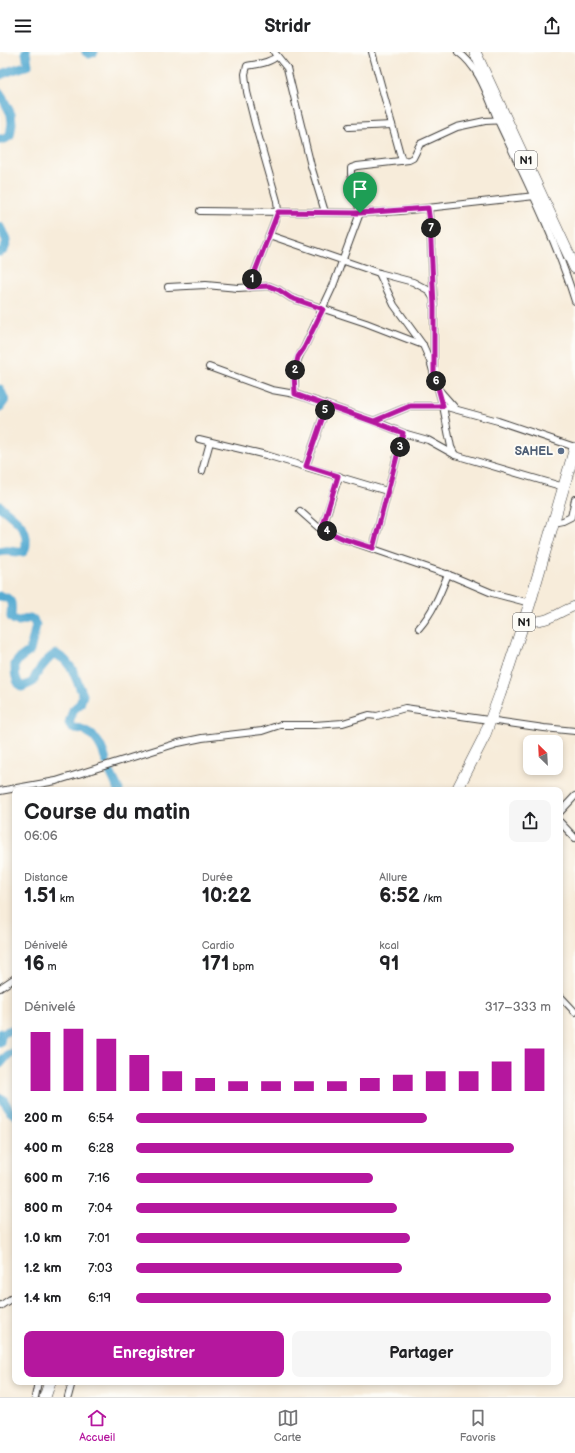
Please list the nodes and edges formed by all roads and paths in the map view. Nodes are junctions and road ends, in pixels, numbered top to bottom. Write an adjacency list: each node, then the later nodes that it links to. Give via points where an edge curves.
1 (372, 52): 6 (street)
2 (458, 52): 5 (street, via 476,72)
3 (475, 52): 5 (highway, N1)
4 (276, 54): 13 (street, via 273,60 248,66 245,74); 14 (street, via 286,68)
5 (503, 120): 8 (street, via 457,127 420,144 413,158); 9 (highway, N1)
6 (392, 125): 7 (street); 8 (street)
7 (350, 127)
8 (402, 161): 15 (street, via 351,168)
9 (526, 170): 10 (street); 18 (highway, N1)
10 (535, 196): 11 (street); 23 (street)
11 (428, 208): 15 (street); 22 (street)
12 (200, 211): 13 (street)
13 (278, 212): 14 (street); 16 (street)
14 (325, 212): 15 (street)
15 (360, 213): 17 (street)
16 (269, 235): 17 (street); 21 (street)
17 (342, 260): 19 (street); 24 (street)
18 (575, 268)
19 (379, 272): 22 (street, via 413,282 428,290); 25 (street, via 394,305)
20 (168, 287): 21 (street)
21 (249, 287): 24 (street, via 269,286 291,298)
22 (434, 299): 27 (street)
23 (575, 300)
24 (323, 309): 25 (street); 29 (street, via 298,357 294,373)
25 (423, 345): 27 (street)
26 (209, 367): 29 (street, via 272,390)
27 (434, 373): 28 (street)
28 (438, 388): 31 (street); 32 (street)
29 (295, 394): 30 (street)
30 (327, 405): 33 (street); 39 (street)
31 (443, 406): 32 (street); 33 (street, via 410,406); 38 (street, via 450,447)
32 (457, 410): 37 (street, via 498,421)
33 (374, 421): 34 (street)
34 (403, 433): 38 (street, via 428,440); 43 (street)
35 (199, 439): 36 (street)
36 (210, 442): 39 (street); 40 (street)
37 (575, 448): 42 (highway, N1)
38 (455, 455): 42 (street)
39 (306, 466): 41 (street)
40 (202, 471)
41 (338, 476): 43 (street); 47 (street)
42 (564, 487): 46 (highway, N1)
43 (387, 491): 48 (street)
44 (575, 499): 46 (street, via 571,517)
45 (300, 511): 47 (street)
46 (553, 523): 50 (highway, N1)
47 (322, 529): 48 (street)
48 (373, 548): 49 (street)
49 (448, 574): 50 (street, via 492,593); 53 (street, via 428,618)
50 (530, 603): 52 (highway, N1)
51 (575, 606): 52 (street, via 549,620)
52 (524, 621): 54 (highway, N1)
53 (419, 628)
54 (490, 720): 55 (street); 56 (street, via 405,708 343,723 314,726 280,725 262,731 178,743); 57 (highway, N1)
55 (575, 731)
56 (40, 787)
57 (459, 787)
58 (12, 789): 59 (street)
59 (0, 790)
60 (575, 796): 61 (street)
61 (563, 809)
62 (563, 825): 63 (street)
63 (575, 838)
64 (12, 980): 65 (street)
65 (0, 988)
66 (563, 999): 68 (street)
67 (575, 1001): 68 (street)
68 (569, 1005): 69 (street)
69 (575, 1012)
70 (12, 1298): 71 (street)
71 (0, 1306)
72 (37, 1385): 75 (street)
73 (49, 1385): 76 (highway)
74 (71, 1385): 77 (street)
75 (34, 1397)
76 (45, 1397)
77 (68, 1397)

